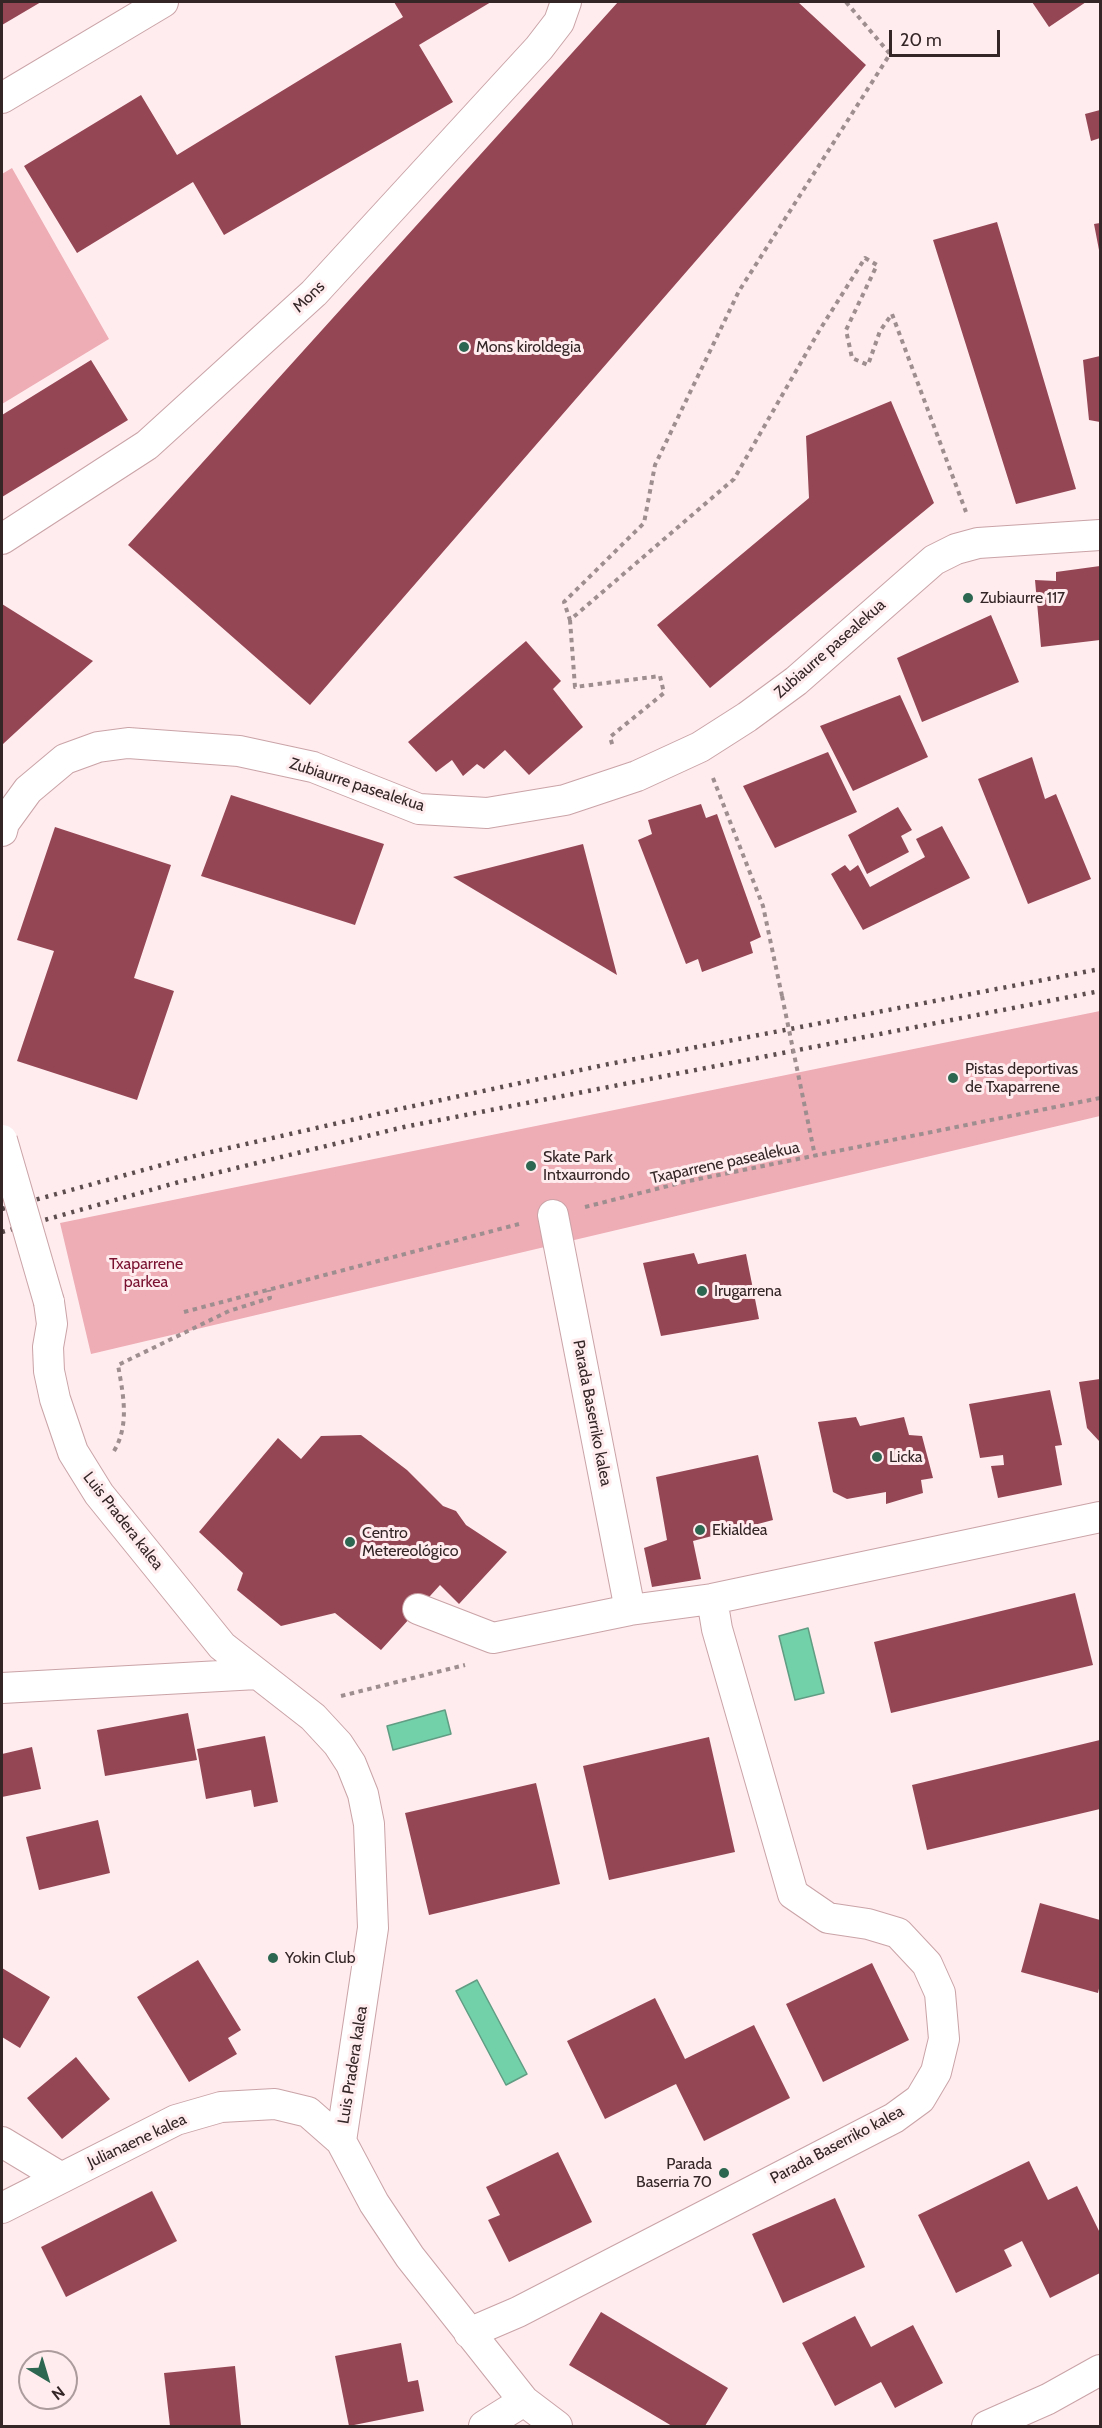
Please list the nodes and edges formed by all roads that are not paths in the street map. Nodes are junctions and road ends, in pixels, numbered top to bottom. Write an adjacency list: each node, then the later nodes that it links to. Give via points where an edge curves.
1 (163, 2): 3 (street)
2 (566, 2): 5 (street, Mons, via 559,22 539,48 314,293 147,446)
3 (2, 98)
4 (1101, 535): 6 (street, Zubiaurre pasealekua, via 978,543 956,549 934,560 796,681 747,717 700,747 637,777 565,800 487,813 419,809 313,767 238,751 128,743 98,747 65,759 28,790)
5 (2, 539)
6 (2, 831)
7 (2, 1140): 13 (street, Luis Pradera kalea, bridge, via 49,1302 49,1371 73,1452 99,1494 222,1646)
8 (554, 1215): 12 (street, Parada Baserriko kalea)
9 (1101, 1517): 10 (street)
10 (712, 1599): 12 (street); 19 (street, Parada Baserriko kalea, via 717,1629 793,1894 828,1918 898,1933 927,1964 940,1993 945,2039 936,2072 920,2099 894,2118 518,2312)
11 (418, 1609): 12 (street, via 493,1638)
12 (630, 1610)
13 (257, 1674): 14 (street); 15 (street, Luis Pradera kalea, via 299,1706 338,1744 363,1794 369,1824 373,1928)
14 (2, 1688)
15 (341, 2141): 17 (street, Julianaene kalea, via 308,2112 275,2103 220,2108 176,2120); 19 (street, Luis Pradera kalea, via 374,2204)
16 (2, 2142): 17 (street)
17 (60, 2177): 18 (street, Julianaene kalea)
18 (2, 2208)
19 (469, 2333): 21 (street, Luis Pradera kalea)
20 (1101, 2370): 24 (street)
21 (524, 2401): 22 (street); 23 (street, Luis Pradera kalea)
22 (484, 2427)
23 (557, 2427)
24 (987, 2427)

